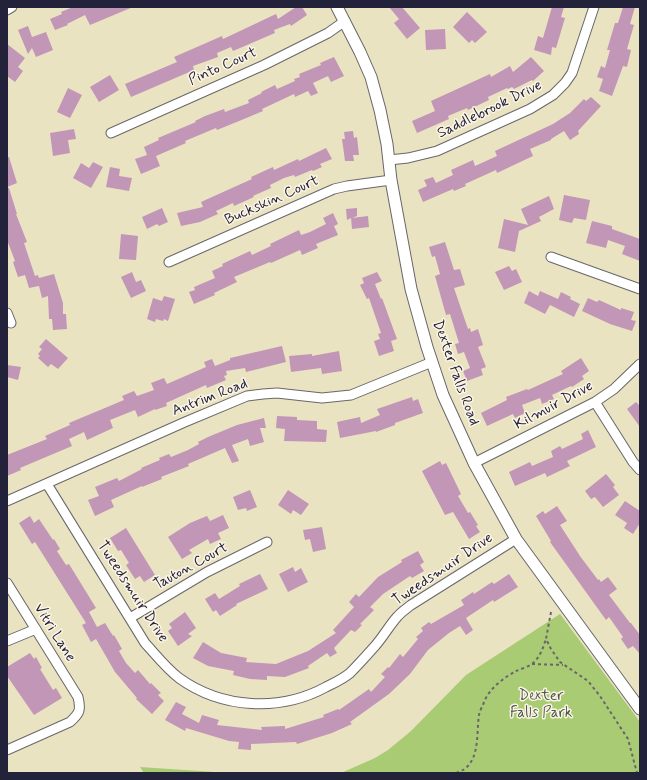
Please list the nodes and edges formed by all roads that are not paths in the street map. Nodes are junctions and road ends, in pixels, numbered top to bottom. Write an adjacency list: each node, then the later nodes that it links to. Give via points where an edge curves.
1 (12, 7): 4 (street)
2 (337, 7): 5 (street, Dexter Falls Road)
3 (594, 7): 7 (street, Saddlebrook Drive, via 572,73 553,95 530,109 437,151)
4 (7, 10)
5 (345, 21): 6 (street, Pinto Court, via 328,33 264,65); 7 (street, Dexter Falls Road, via 371,77)
6 (111, 133)
7 (389, 160): 8 (street, Dexter Falls Road)
8 (391, 180): 10 (street, Buckskin Court, via 334,189); 14 (street, Dexter Falls Road, via 411,290)
9 (551, 257): 11 (street)
10 (169, 262)
11 (640, 289)
12 (7, 313): 13 (street)
13 (11, 323)
14 (432, 362): 17 (street, Dexter Falls Road, via 443,395); 19 (street, Antrim Road, via 351,395 322,398 277,393 247,396)
15 (640, 364): 16 (street, Kilmuir Drive, via 614,389)
16 (595, 402): 17 (street, Kilmuir Drive); 18 (street)
17 (474, 463): 21 (street, Dexter Falls Road)
18 (640, 470)
19 (47, 484): 20 (street, Antrim Road); 24 (street, Tweedsmuir Drive)
20 (7, 501)
21 (516, 539): 24 (street, Tweedsmuir Drive, via 411,605 398,616 349,674 315,693 288,702 237,702 198,689 180,679 160,661 145,643); 27 (street, Dexter Falls Road)
22 (267, 542): 24 (street, Tauton Court, via 207,572)
23 (7, 583): 25 (street, Vitri Lane)
24 (130, 618)
25 (36, 629): 26 (street); 28 (street, Vitri Lane, via 78,697 80,707 77,716 70,722)
26 (7, 641)
27 (640, 709)
28 (7, 750)

